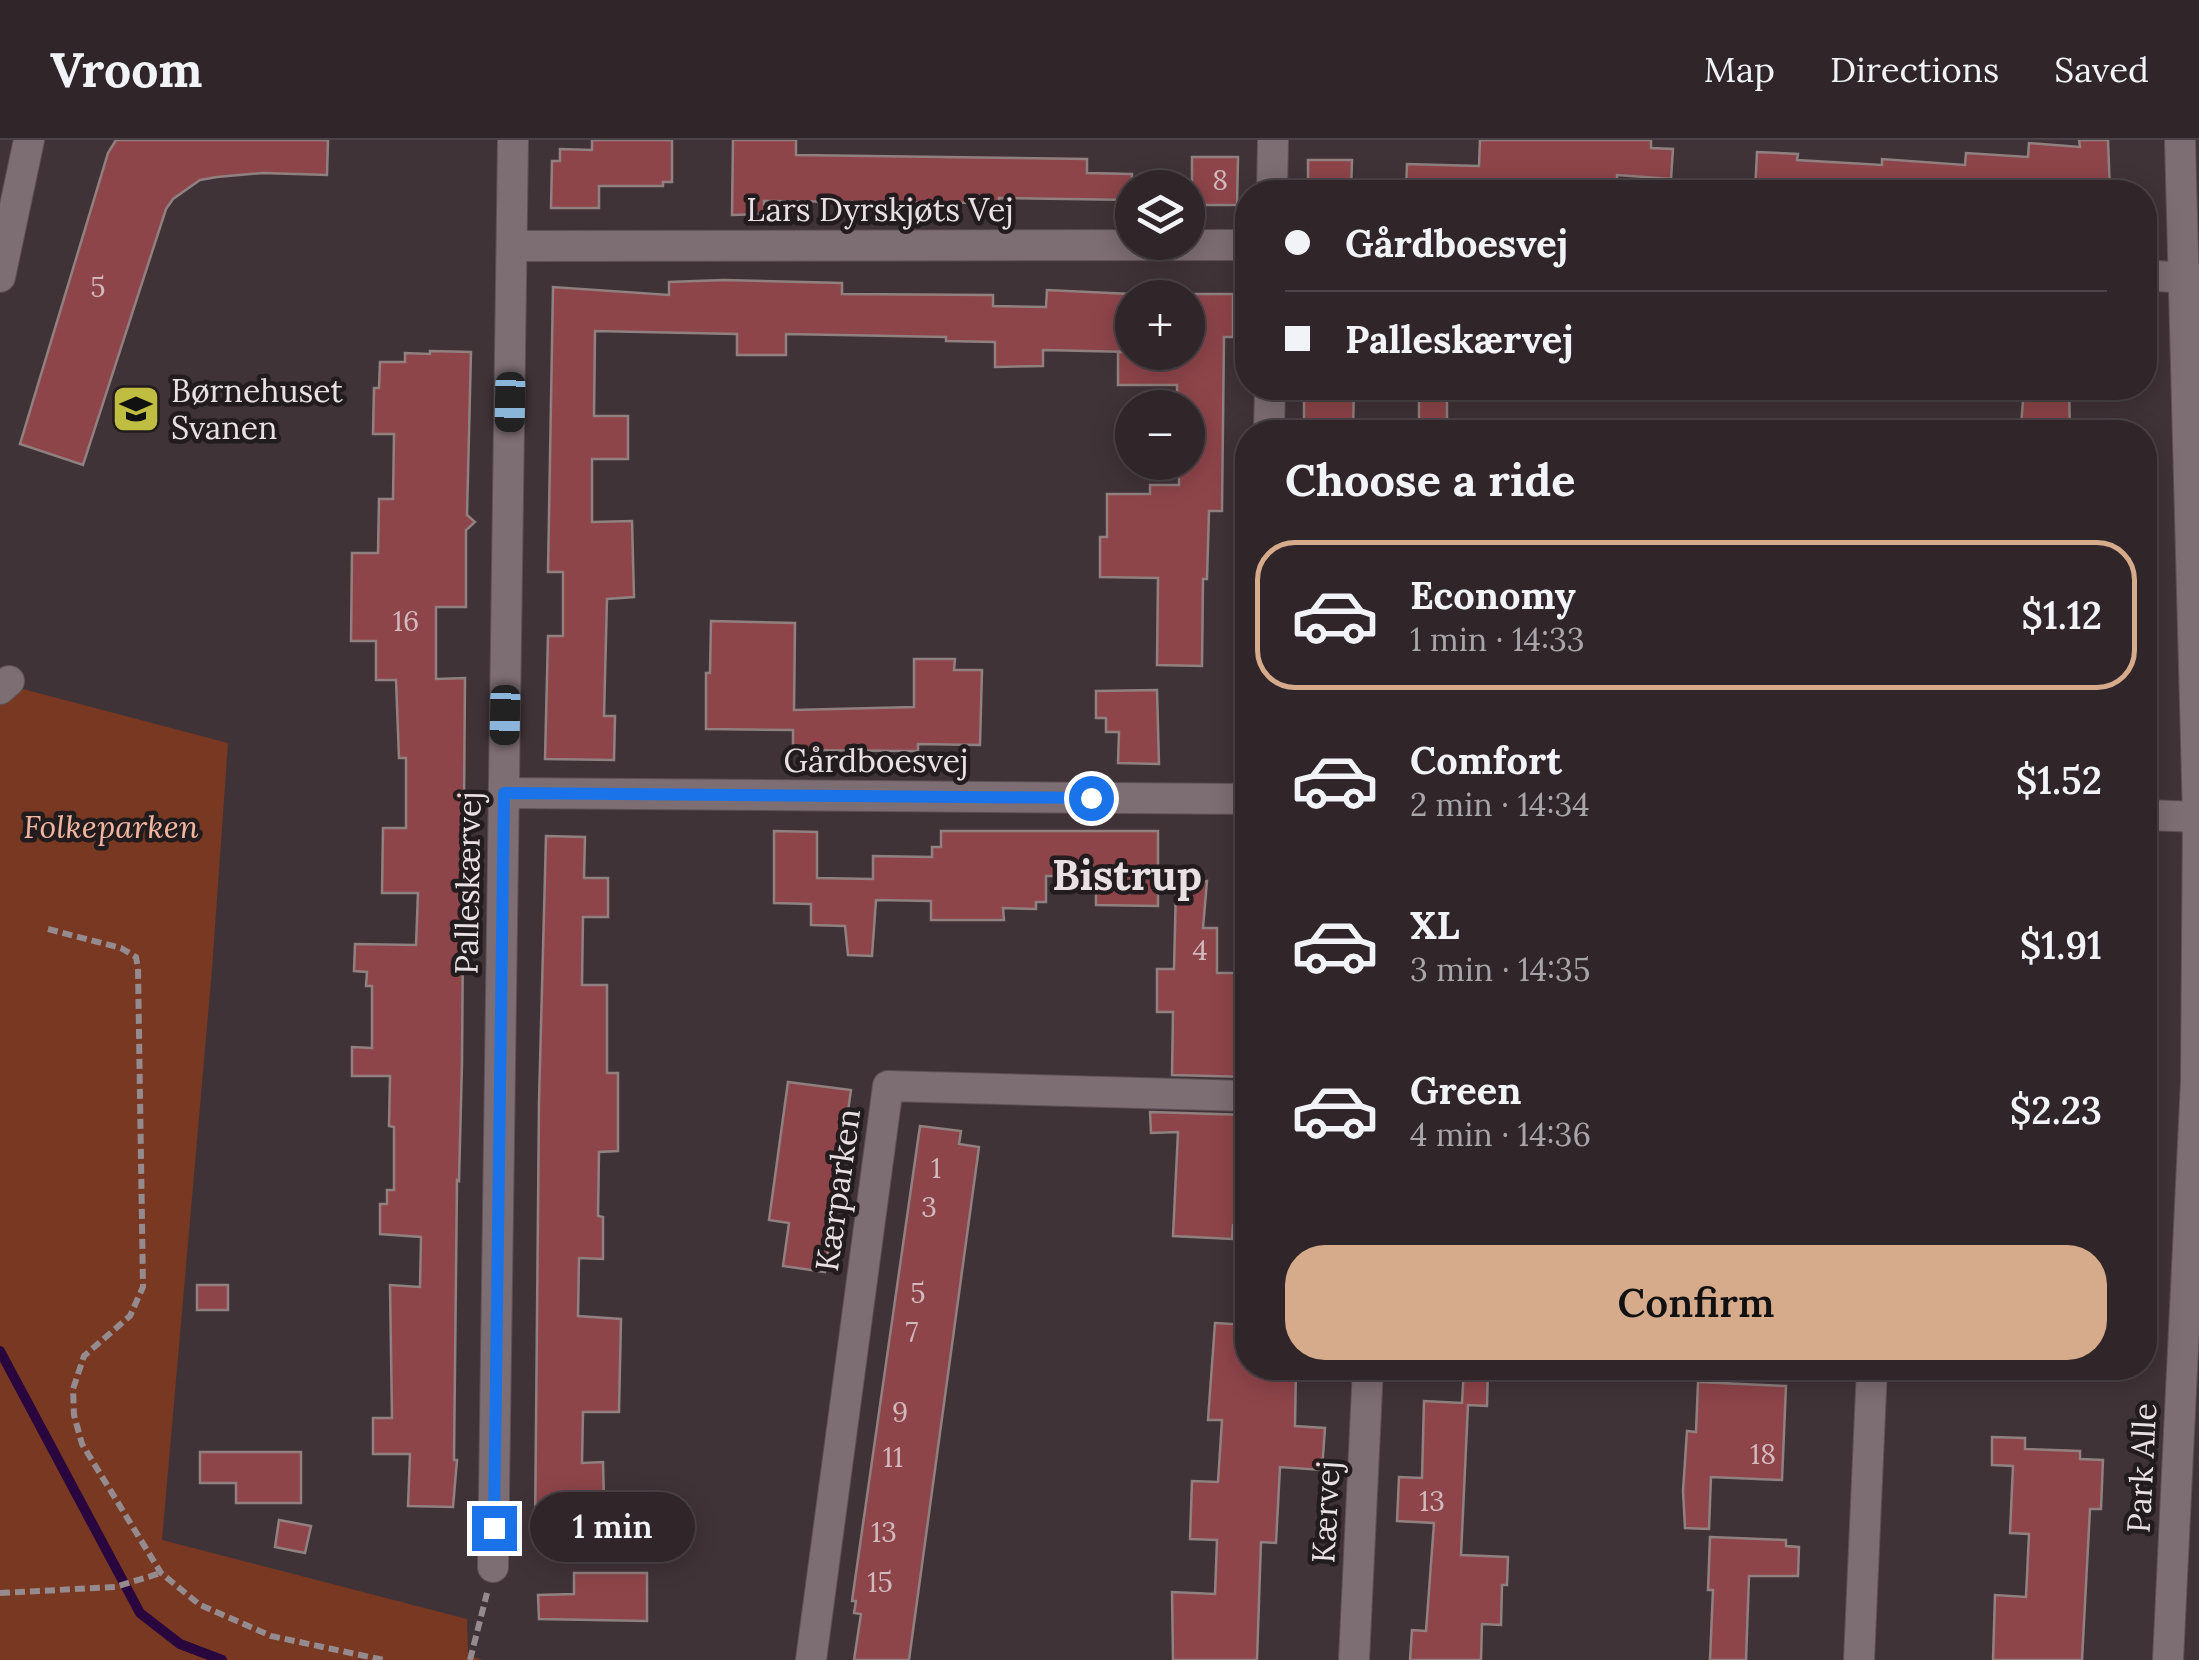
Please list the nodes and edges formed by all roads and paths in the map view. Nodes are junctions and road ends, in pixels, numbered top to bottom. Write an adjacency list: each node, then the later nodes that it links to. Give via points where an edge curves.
1 (29, 140): 8 (street)
2 (513, 140): 7 (street, Palleskærvej)
3 (1273, 140): 5 (street)
4 (2180, 140): 10 (street, Park Alle)
5 (1272, 180)
6 (1235, 245): 7 (street, Lars Dyrskjøts Vej)
7 (512, 246): 11 (street, Palleskærvej)
8 (1, 270)
9 (2157, 276): 10 (street)
10 (2192, 279): 14 (street, Park Alle)
11 (504, 793): 12 (street, Gårdboesvej); 19 (street, Palleskærvej)
12 (1235, 799)
13 (2157, 815): 14 (street)
14 (2199, 817): 27 (street, Park Alle, via 2196,1081)
15 (48, 929): 20 (path, via 120,948 136,957 138,968 143,1286 130,1316 84,1356 72,1389 82,1444)
16 (1235, 1096): 24 (street, Kærparken, via 888,1086)
17 (1367, 1380): 25 (street, Kærvej)
18 (1872, 1380): 26 (street)
19 (493, 1567): 23 (path)
20 (161, 1573): 21 (path, via 115,1587); 22 (path, via 200,1605 271,1636)
21 (0, 1593)
22 (384, 1660)
23 (470, 1660)
24 (811, 1660)
25 (1354, 1660)
26 (1860, 1660)
27 (2168, 1660)

